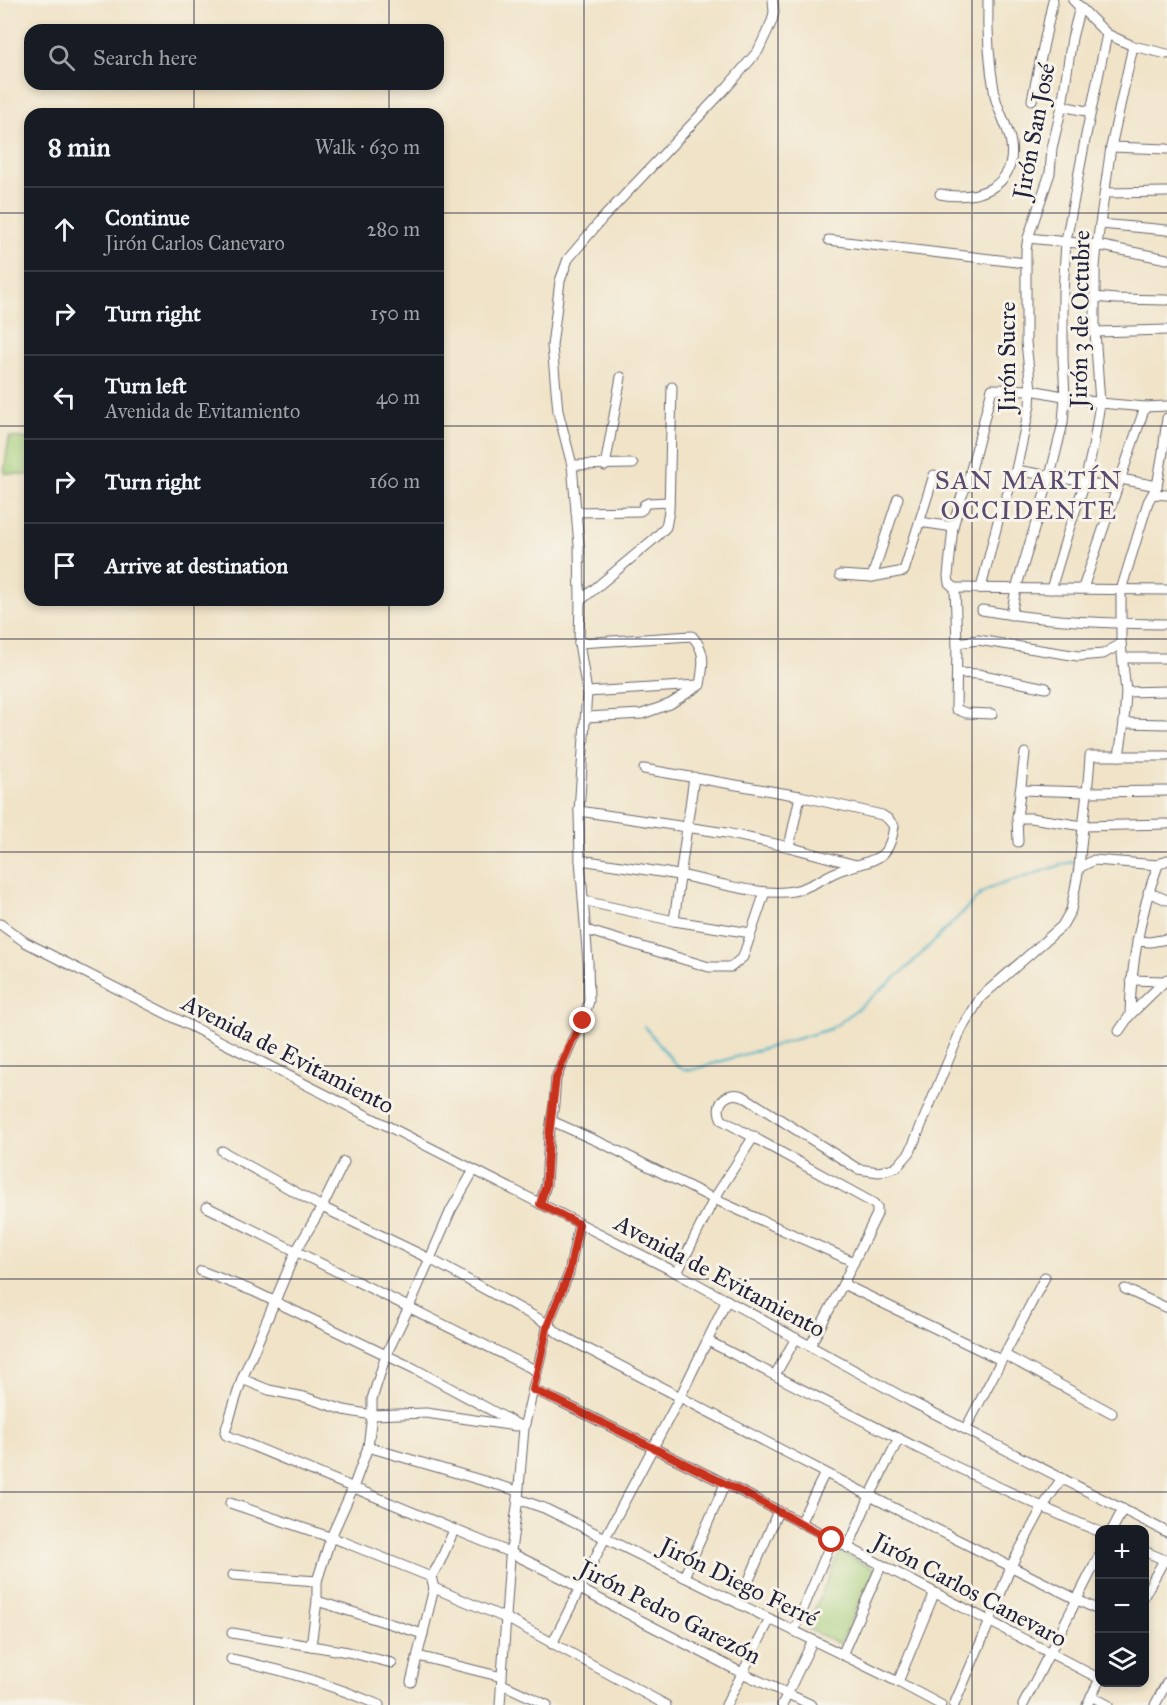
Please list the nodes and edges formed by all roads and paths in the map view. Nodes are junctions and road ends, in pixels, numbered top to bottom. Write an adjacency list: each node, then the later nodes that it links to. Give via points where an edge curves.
1 (773, 0): 37 (street, via 772,21 758,51 568,260 556,306 552,346 558,411)
2 (988, 0): 15 (street, via 988,52 996,99 1011,143 1011,159 997,186 983,193)
3 (1053, 0): 8 (street)
4 (1076, 4): 5 (street); 9 (street, Jirón San José)
5 (1107, 34): 6 (street); 10 (street)
6 (1133, 46): 7 (street); 11 (street, Jirón 3 de Octubre)
7 (1167, 54)
8 (1032, 100)
9 (1062, 106): 10 (street); 18 (street, Jirón San José, via 1050,173)
10 (1090, 112): 20 (street)
11 (1112, 147): 12 (street); 14 (street, Jirón 3 de Octubre)
12 (1167, 149)
13 (1167, 192): 14 (street)
14 (1105, 193): 16 (street, Jirón 3 de Octubre)
15 (940, 194)
16 (1100, 224): 17 (street); 21 (street, Jirón 3 de Octubre)
17 (1167, 230)
18 (1028, 238): 20 (street); 23 (street, Jirón San José)
19 (829, 240): 23 (street)
20 (1066, 241): 21 (street); 31 (street, via 1062,315)
21 (1097, 245): 22 (street); 24 (street, Jirón 3 de Octubre)
22 (1167, 260)
23 (1025, 263): 30 (street, Jirón Sucre)
24 (1094, 297): 25 (street); 27 (street, Jirón 3 de Octubre)
25 (1167, 300)
26 (1167, 330): 27 (street)
27 (1095, 332): 32 (street, Jirón 3 de Octubre)
28 (621, 377): 38 (street)
29 (672, 387): 48 (street)
30 (1031, 390): 31 (street); 39 (street, Jirón Sucre); 51 (street, via 992,389)
31 (1065, 396): 32 (street); 41 (street, via 1063,423)
32 (1100, 403): 34 (street); 43 (street, Jirón 3 de Octubre)
33 (1167, 406): 34 (street)
34 (1145, 407): 42 (street)
35 (1167, 418): 45 (street)
36 (633, 464): 38 (street)
37 (572, 465): 38 (street); 49 (street)
38 (605, 466)
39 (1016, 470): 41 (street); 55 (street, Jirón Sucre)
40 (934, 475): 50 (street)
41 (1050, 476): 43 (street); 57 (street)
42 (1121, 479): 44 (street); 45 (street)
43 (1085, 482): 44 (street); 58 (street, Jirón 3 de Octubre)
44 (1116, 490): 56 (street)
45 (1155, 490): 46 (street); 59 (street)
46 (1167, 495)
47 (898, 498): 53 (street)
48 (669, 502): 49 (street, via 648,503 640,511); 61 (street, via 666,527)
49 (576, 512): 61 (street)
50 (920, 522): 51 (street); 53 (street, via 904,571)
51 (953, 526): 54 (street, via 948,583)
52 (840, 575): 53 (street)
53 (872, 577)
54 (955, 588): 55 (street); 67 (street)
55 (981, 588): 57 (street)
56 (1083, 588): 58 (street); 59 (street)
57 (1016, 589): 58 (street); 63 (street)
58 (1051, 589)
59 (1121, 590): 60 (street); 64 (street)
60 (1167, 590)
61 (580, 601): 66 (street)
62 (982, 610): 63 (street)
63 (1011, 615): 64 (street)
64 (1121, 624): 65 (street); 68 (street)
65 (1167, 624)
66 (579, 643): 72 (street, via 692,636 704,660); 74 (street)
67 (957, 643): 68 (street, via 978,640 1078,656 1102,654); 71 (street)
68 (1121, 644): 69 (street)
69 (1123, 658): 70 (street); 75 (street)
70 (1167, 658)
71 (957, 673): 73 (street); 77 (street, via 956,709)
72 (700, 685): 74 (street); 78 (street, via 670,704 642,714)
73 (1046, 688)
74 (587, 692): 78 (street)
75 (1126, 692): 76 (street); 79 (street)
76 (1167, 692)
77 (992, 714)
78 (585, 717): 90 (street)
79 (1124, 723): 80 (street); 82 (street)
80 (1167, 724)
81 (1025, 753): 86 (street)
82 (1119, 756): 83 (street); 88 (street, via 1090,756)
83 (1167, 756)
84 (644, 770): 85 (street)
85 (694, 777): 89 (street); 94 (street)
86 (1020, 790): 88 (street); 91 (street)
87 (1167, 791): 88 (street)
88 (1088, 792): 93 (street)
89 (801, 796): 96 (street); 99 (street, via 882,815 892,822 889,847 871,862)
90 (579, 811): 94 (street); 97 (street)
91 (1017, 818): 93 (street); 95 (street)
92 (1167, 824): 93 (street)
93 (1083, 826): 100 (street)
94 (688, 827): 96 (street); 101 (street)
95 (1018, 842)
96 (789, 847): 99 (street)
97 (580, 860): 101 (street); 105 (street)
98 (1162, 863): 100 (street, via 1094,860); 103 (street)
99 (859, 866): 102 (street, via 842,870 813,886)
100 (1079, 868): 117 (street, via 1071,910 1062,926 981,997 971,1013 910,1152 897,1167 879,1172 858,1169 744,1096 726,1096 719,1106 722,1119)
101 (681, 876): 102 (street); 106 (street)
102 (765, 892): 109 (street)
103 (1148, 892): 104 (street); 111 (street)
104 (1167, 900)
105 (584, 901): 106 (street); 108 (street)
106 (674, 921): 109 (street)
107 (0, 924): 120 (street, Avenida de Evitamiento, via 25,942)
108 (586, 930): 109 (street, via 709,967 731,967 743,957); 116 (street, via 588,1009 558,1071)
109 (751, 933)
110 (1167, 939): 111 (street)
111 (1137, 941): 113 (street)
112 (1166, 980): 113 (street); 114 (street)
113 (1131, 981): 114 (street)
114 (1130, 1015): 115 (street)
115 (1119, 1031)
116 (552, 1121): 121 (street); 122 (street, via 546,1185)
117 (754, 1136): 121 (street); 128 (street, via 877,1207)
118 (222, 1150): 124 (street)
119 (344, 1162): 124 (street)
120 (474, 1170): 122 (street, Avenida de Evitamiento); 127 (street)
121 (714, 1199): 128 (street); 130 (street)
122 (540, 1204): 125 (street, Avenida de Evitamiento)
123 (207, 1207): 126 (street)
124 (322, 1207): 126 (street); 127 (street)
125 (579, 1224): 130 (street, Avenida de Evitamiento); 138 (street, via 569,1273)
126 (296, 1251): 135 (street); 136 (street)
127 (430, 1259): 136 (street); 138 (street)
128 (854, 1262): 132 (street)
129 (201, 1271): 135 (street)
130 (677, 1273): 134 (street, Avenida de Evitamiento)
131 (1045, 1277): 143 (street)
132 (843, 1284): 141 (street); 143 (street)
133 (1125, 1289): 137 (street)
134 (727, 1300): 139 (street, Avenida de Evitamiento); 140 (street)
135 (274, 1303): 142 (street); 146 (street)
136 (409, 1307): 142 (street); 144 (street)
137 (1167, 1308)
138 (548, 1324): 144 (street); 148 (street, via 559,1334)
139 (796, 1338): 141 (street, Avenida de Evitamiento); 145 (street)
140 (708, 1341): 145 (street); 148 (street)
141 (810, 1346): 152 (street, Avenida de Evitamiento)
142 (386, 1355): 150 (street, via 372,1399); 151 (street)
143 (1003, 1358): 149 (street); 152 (street)
144 (537, 1371): 147 (street)
145 (775, 1375): 153 (street)
146 (242, 1379): 150 (street, via 269,1390); 159 (street, Jirón Pedro Garezón, via 226,1435)
147 (533, 1390): 151 (street); 155 (street, Jirón Carlos Canevaro)
148 (680, 1397): 155 (street); 156 (street)
149 (1113, 1413)
150 (372, 1415): 151 (street, via 426,1413); 154 (street)
151 (524, 1428): 160 (street)
152 (966, 1428): 157 (street, Avenida de Evitamiento)
153 (899, 1438): 161 (street); 163 (street)
154 (368, 1448): 159 (street); 160 (street, Jirón Diego Ferré)
155 (654, 1448): 158 (street, Jirón Carlos Canevaro); 172 (street)
156 (825, 1473): 161 (street); 166 (street)
157 (1062, 1478): 163 (street); 164 (street, Avenida de Evitamiento)
158 (725, 1484): 165 (street, Jirón Carlos Canevaro); 183 (street)
159 (353, 1488): 168 (street, Jirón Pedro Garezón); 171 (street)
160 (518, 1495): 172 (street, Jirón Diego Ferré); 175 (street)
161 (870, 1496): 174 (street); 180 (street)
162 (230, 1503): 171 (street)
163 (1042, 1508): 169 (street); 180 (street)
164 (1123, 1509): 167 (street); 170 (street, Avenida de Evitamiento)
165 (778, 1511): 166 (street, Jirón Carlos Canevaro); 191 (street)
166 (801, 1523): 173 (street, Jirón Carlos Canevaro)
167 (1115, 1525)
168 (454, 1530): 175 (street, Jirón Pedro Garezón); 182 (street)
169 (1095, 1530)
170 (1167, 1532)
171 (330, 1537): 182 (street); 184 (street)
172 (605, 1538): 183 (street, Jirón Diego Ferré); 187 (street)
173 (832, 1540): 174 (street, Jirón Carlos Canevaro); 196 (street)
174 (848, 1548): 179 (street, Jirón Carlos Canevaro)
175 (511, 1553): 187 (street, Jirón Pedro Garezón); 193 (street)
176 (1149, 1553): 177 (street)
177 (1166, 1560): 186 (street)
178 (1095, 1564): 189 (street)
179 (881, 1566): 188 (street, Jirón Carlos Canevaro); 203 (street)
180 (1011, 1566): 189 (street); 195 (street)
181 (233, 1575): 184 (street)
182 (430, 1577): 185 (street)
183 (684, 1577): 191 (street, Jirón Diego Ferré)
184 (317, 1581): 190 (street)
185 (434, 1588): 193 (street); 198 (street)
186 (1149, 1588)
187 (580, 1589): 200 (street); 207 (street, Jirón Pedro Garezón)
188 (934, 1594): 195 (street, Jirón Carlos Canevaro); 211 (street)
189 (1076, 1600): 192 (street); 202 (street)
190 (317, 1601): 198 (street); 201 (street)
191 (739, 1604): 194 (street, Jirón Diego Ferré)
192 (1095, 1609)
193 (505, 1618): 200 (street); 209 (street)
194 (770, 1619): 196 (street, Jirón Diego Ferré); 207 (street)
195 (990, 1622): 202 (street, Jirón Carlos Canevaro); 224 (street)
196 (794, 1631): 199 (street, Jirón Diego Ferré)
197 (232, 1633): 201 (street)
198 (423, 1634): 204 (street)
199 (813, 1640): 203 (street, Jirón Diego Ferré); 214 (street)
200 (552, 1644): 219 (street)
201 (310, 1646): 206 (street)
202 (1049, 1654): 208 (street, Jirón Carlos Canevaro); 225 (street)
203 (842, 1655): 211 (street, Jirón Diego Ferré)
204 (418, 1656): 209 (street); 210 (street)
205 (231, 1659): 216 (street, via 270,1667)
206 (392, 1663)
207 (742, 1673): 214 (street, Jirón Pedro Garezón); 220 (street)
208 (1095, 1677)
209 (502, 1680): 217 (street); 218 (street)
210 (411, 1682)
211 (898, 1682): 223 (street, Jirón Diego Ferré)
212 (1167, 1682): 227 (street)
213 (1096, 1687): 215 (street)
214 (788, 1693): 221 (street); 222 (street, Jirón Pedro Garezón)
215 (1089, 1701): 226 (street)
216 (379, 1705)
217 (500, 1705)
218 (547, 1705)
219 (666, 1705)
220 (726, 1705)
221 (782, 1705)
222 (812, 1705)
223 (941, 1705)
224 (954, 1705)
225 (1023, 1705)
226 (1108, 1705)
227 (1155, 1705)

